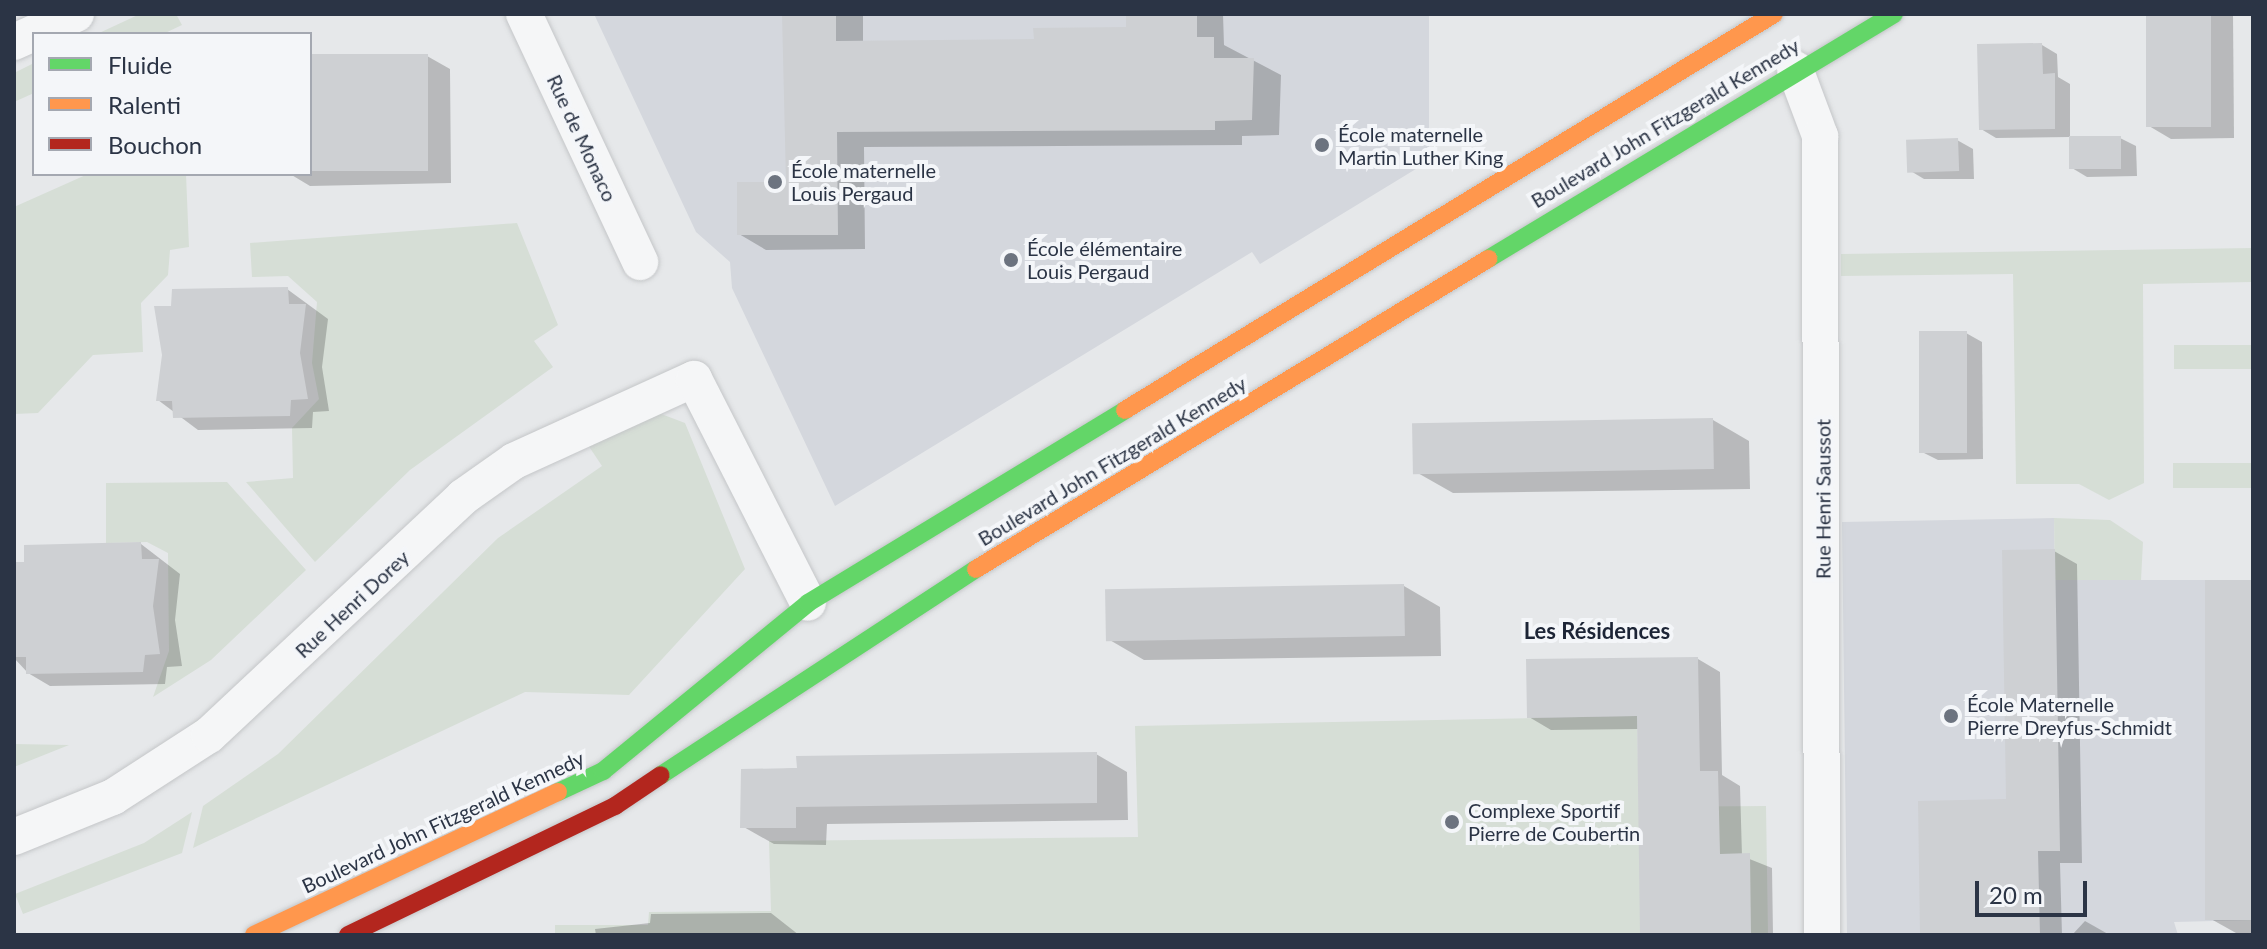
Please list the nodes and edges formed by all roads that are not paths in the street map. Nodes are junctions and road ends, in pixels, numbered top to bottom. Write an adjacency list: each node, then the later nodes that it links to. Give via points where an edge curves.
1 (76, 14): 5 (street)
2 (524, 14): 7 (street, Rue de Monaco)
3 (1774, 14): 8 (main road, Boulevard John Fitzgerald Kennedy)
4 (1894, 14): 6 (main road, Boulevard John Fitzgerald Kennedy)
5 (36, 32)
6 (1795, 69): 11 (main road, Boulevard John Fitzgerald Kennedy, via 890,621 615,806); 12 (street, Rue Henri Saussot, via 1820,136)
7 (640, 262)
8 (808, 603): 9 (street, Rue Henri Dorey, via 694,379 514,461 463,497 209,735 113,797); 10 (main road, Boulevard John Fitzgerald Kennedy, via 603,771)
9 (14, 837)
10 (254, 935)
11 (348, 935)
12 (1822, 935)

